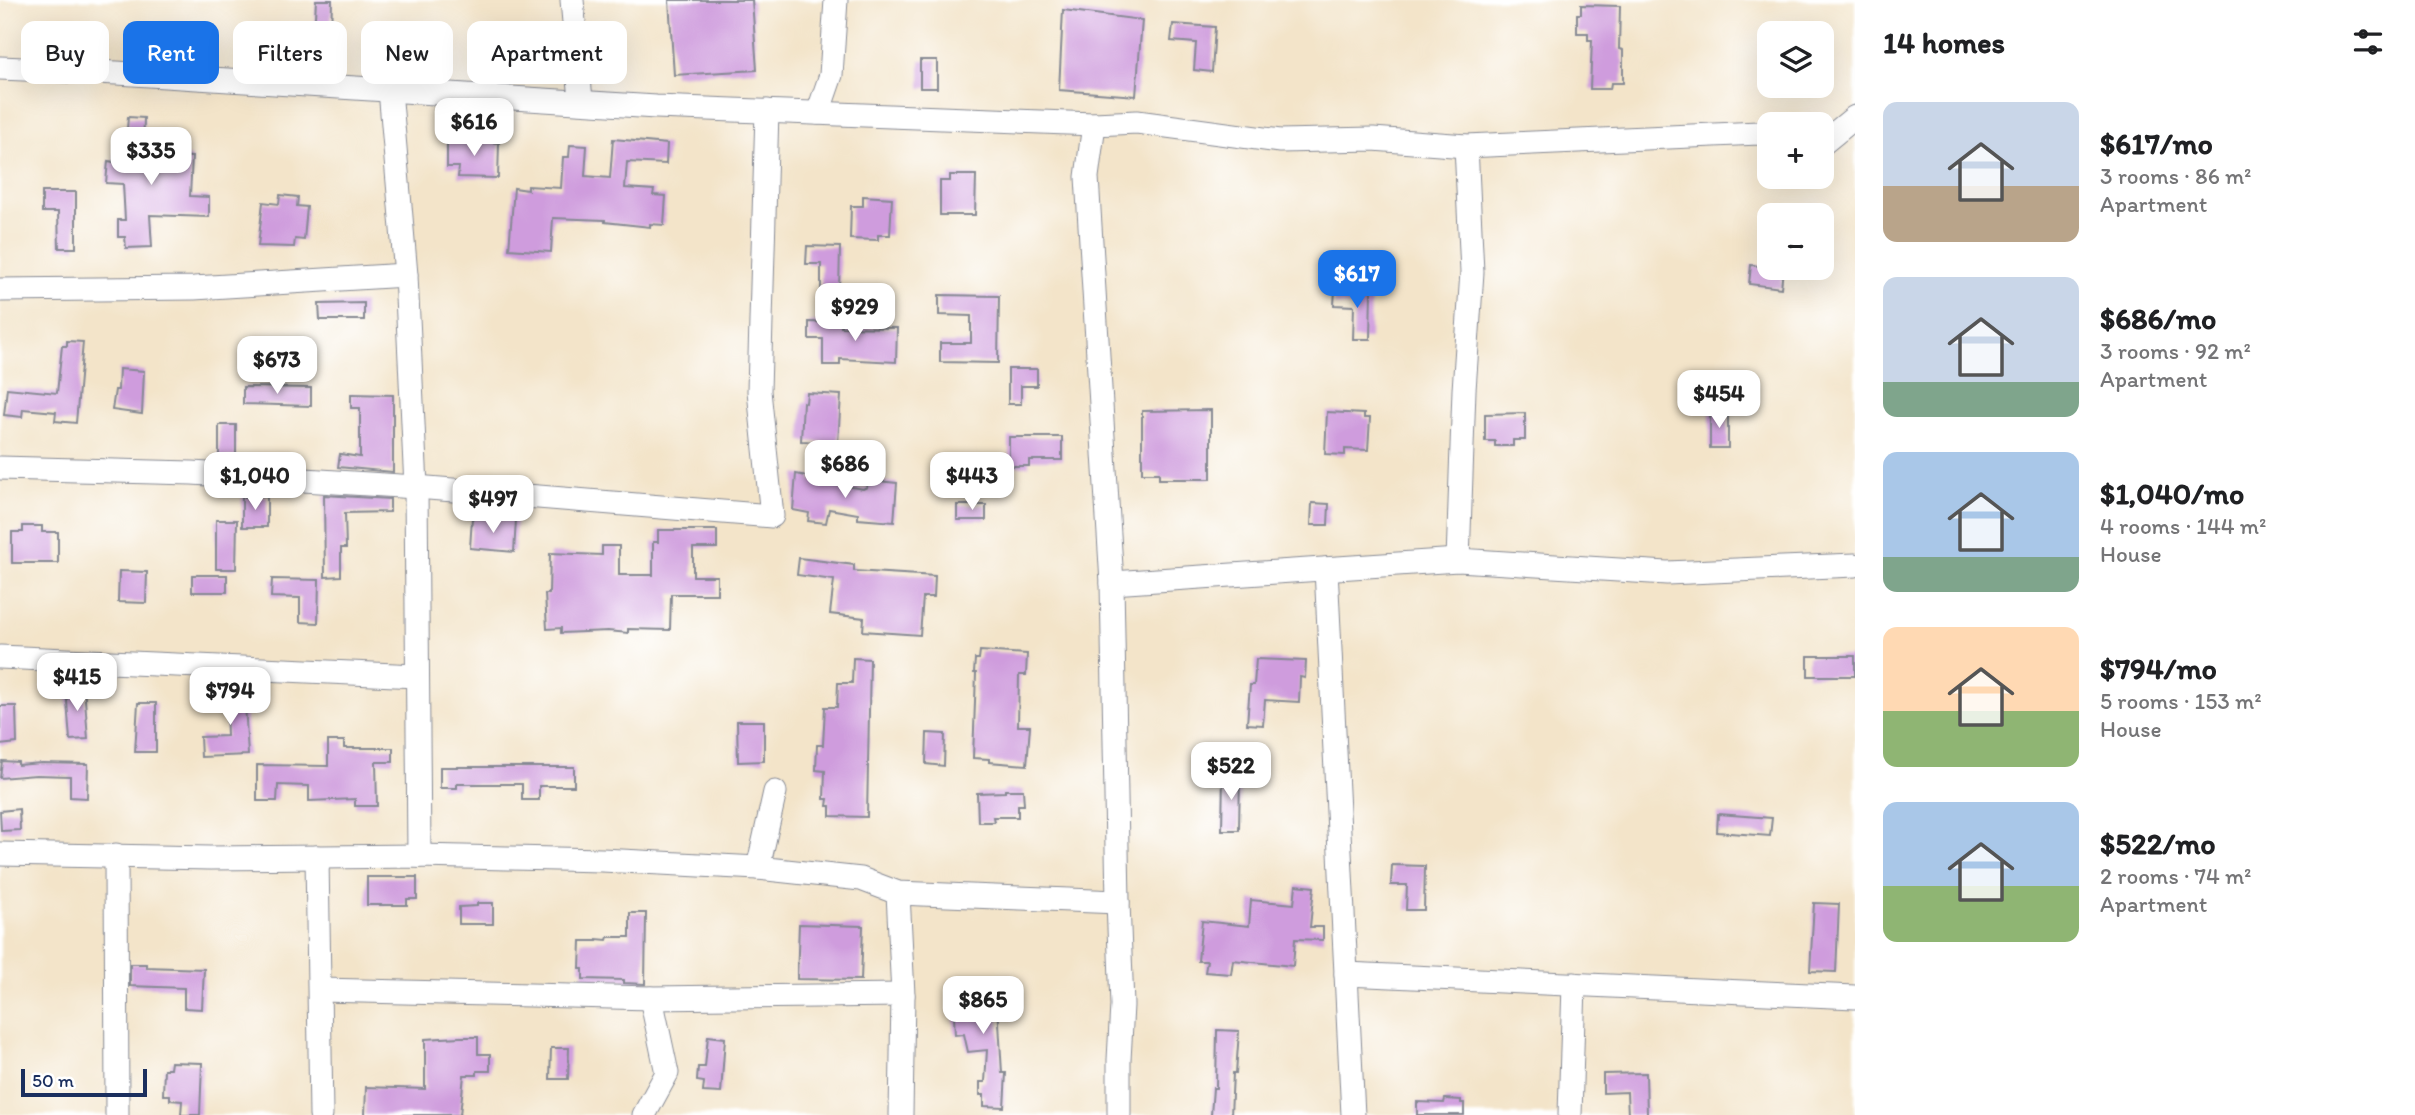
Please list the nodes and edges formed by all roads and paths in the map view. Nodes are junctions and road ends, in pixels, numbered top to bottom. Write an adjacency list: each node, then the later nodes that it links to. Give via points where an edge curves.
1 (572, 0): 5 (street)
2 (836, 0): 7 (street, via 831,75)
3 (0, 68): 4 (street)
4 (390, 90): 5 (street); 13 (street)
5 (581, 100): 6 (street)
6 (767, 111): 7 (street); 16 (street, via 759,391 772,516)
7 (818, 113): 9 (street)
8 (1855, 117): 11 (street)
9 (1094, 124): 12 (street, via 1138,122 1280,141 1373,139); 20 (street, via 1088,214)
10 (1757, 133): 12 (street)
11 (1834, 134)
12 (1466, 146): 17 (street, via 1472,272)
13 (406, 275): 14 (street, via 194,288); 16 (street)
14 (0, 290)
15 (0, 468): 16 (street, via 192,473)
16 (416, 487): 22 (street)
17 (1458, 560): 18 (street, via 1667,573); 19 (street)
18 (1855, 565)
19 (1326, 569): 20 (street); 31 (street)
20 (1112, 583): 30 (street)
21 (0, 657): 22 (street)
22 (417, 676): 26 (street)
23 (775, 792): 28 (street)
24 (0, 854): 25 (street)
25 (116, 855): 27 (street); 37 (street)
26 (419, 856): 27 (street); 28 (street)
27 (317, 857): 33 (street)
28 (758, 869): 29 (street, via 861,879)
29 (898, 893): 30 (street); 34 (street)
30 (1118, 902): 41 (street, via 1122,1005)
31 (1346, 974): 32 (street); 42 (street)
32 (1574, 984): 35 (street); 43 (street)
33 (321, 990): 36 (street); 38 (street)
34 (903, 995): 36 (street); 40 (street)
35 (1855, 997)
36 (651, 998): 39 (street, via 667,1073)
37 (117, 1115)
38 (321, 1115)
39 (644, 1115)
40 (901, 1115)
41 (1119, 1115)
42 (1353, 1115)
43 (1570, 1115)

